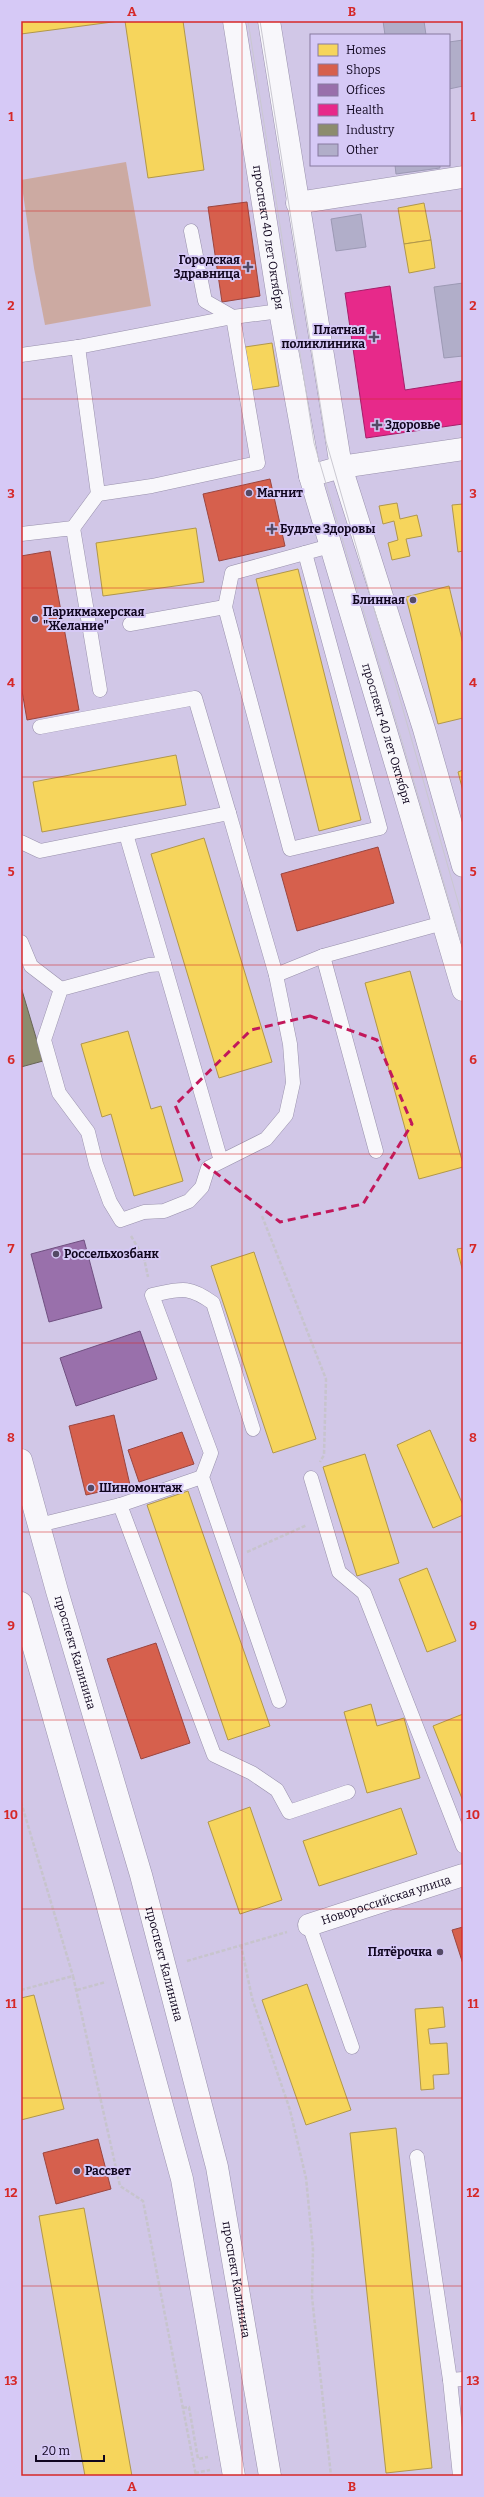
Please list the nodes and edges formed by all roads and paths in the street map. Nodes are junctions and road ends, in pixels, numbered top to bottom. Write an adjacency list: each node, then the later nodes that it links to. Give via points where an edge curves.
1 (234, 21): 6 (street, проспект 40 лет Октября)
2 (269, 21): 4 (street)
3 (463, 177): 4 (street)
4 (297, 203): 11 (street)
5 (191, 231): 7 (lane, via 205,301)
6 (280, 311): 7 (lane); 12 (street, проспект 40 лет Октября)
7 (233, 317): 8 (lane); 13 (lane, via 258,463 152,486)
8 (78, 347): 9 (lane); 13 (lane)
9 (21, 355)
10 (463, 448): 11 (street)
11 (341, 467): 12 (street); 25 (street, via 424,729)
12 (310, 476): 16 (street, проспект 40 лет Октября)
13 (98, 494): 14 (lane)
14 (73, 528): 15 (lane); 20 (lane)
15 (21, 534)
16 (330, 546): 17 (lane); 26 (street, проспект 40 лет Октября)
17 (305, 552): 18 (lane, via 232,573); 18 (lane, via 380,828 290,849)
18 (225, 607): 19 (lane)
19 (130, 624)
20 (100, 690)
21 (40, 728): 22 (lane, via 195,698)
22 (229, 813): 23 (lane); 30 (lane)
23 (126, 834): 24 (lane, via 40,851); 29 (lane)
24 (21, 842)
25 (463, 866)
26 (443, 923): 28 (lane); 32 (street, проспект 40 лет Октября)
27 (21, 942): 31 (lane, via 31,966)
28 (323, 956): 30 (lane); 33 (lane)
29 (164, 964): 31 (lane, via 149,965); 34 (lane)
30 (276, 975): 34 (lane, via 290,1044 293,1083 286,1115 266,1139)
31 (61, 990): 36 (lane, via 44,1040 59,1092 88,1132 110,1202)
32 (463, 990)
33 (376, 1151)
34 (221, 1161): 36 (lane, via 208,1168 202,1187 189,1201 164,1211 144,1212)
35 (262, 1216): 39 (path, via 326,1379)
36 (121, 1220): 37 (path, via 144,1258)
37 (152, 1295): 38 (lane, via 176,1290 196,1291 213,1303); 41 (lane, via 211,1453)
38 (253, 1428)
39 (324, 1455)
40 (21, 1460): 45 (street, проспект Калинина)
41 (202, 1477): 43 (lane); 46 (lane)
42 (311, 1478): 44 (lane)
43 (120, 1505): 45 (lane); 49 (lane, via 214,1755 252,1773 277,1790 289,1812)
44 (322, 1518): 46 (path); 51 (lane, via 338,1572 364,1593)
45 (39, 1525): 66 (street, проспект Калинина, via 141,1875 217,2167)
46 (230, 1560): 48 (lane)
47 (21, 1603): 65 (street, via 182,2178)
48 (279, 1701)
49 (348, 1792)
50 (21, 1802): 56 (path)
51 (463, 1846)
52 (463, 1875): 53 (street, Новороссийская улица)
53 (309, 1925): 54 (path); 60 (lane)
54 (241, 1945): 55 (path); 67 (path, via 252,1998 290,2110 306,2178 313,2249 312,2297)
55 (179, 1963)
56 (73, 1976): 58 (path); 59 (path)
57 (93, 1985): 59 (path)
58 (21, 1990)
59 (77, 1990): 63 (path, via 120,2186 143,2201)
60 (352, 2047)
61 (416, 2157): 62 (lane)
62 (456, 2380): 68 (lane)
63 (183, 2408): 64 (path); 64 (path, via 189,2407 198,2459 209,2457 210,2470)
64 (196, 2474)
65 (234, 2476)
66 (270, 2476)
67 (331, 2476)
68 (460, 2476)

